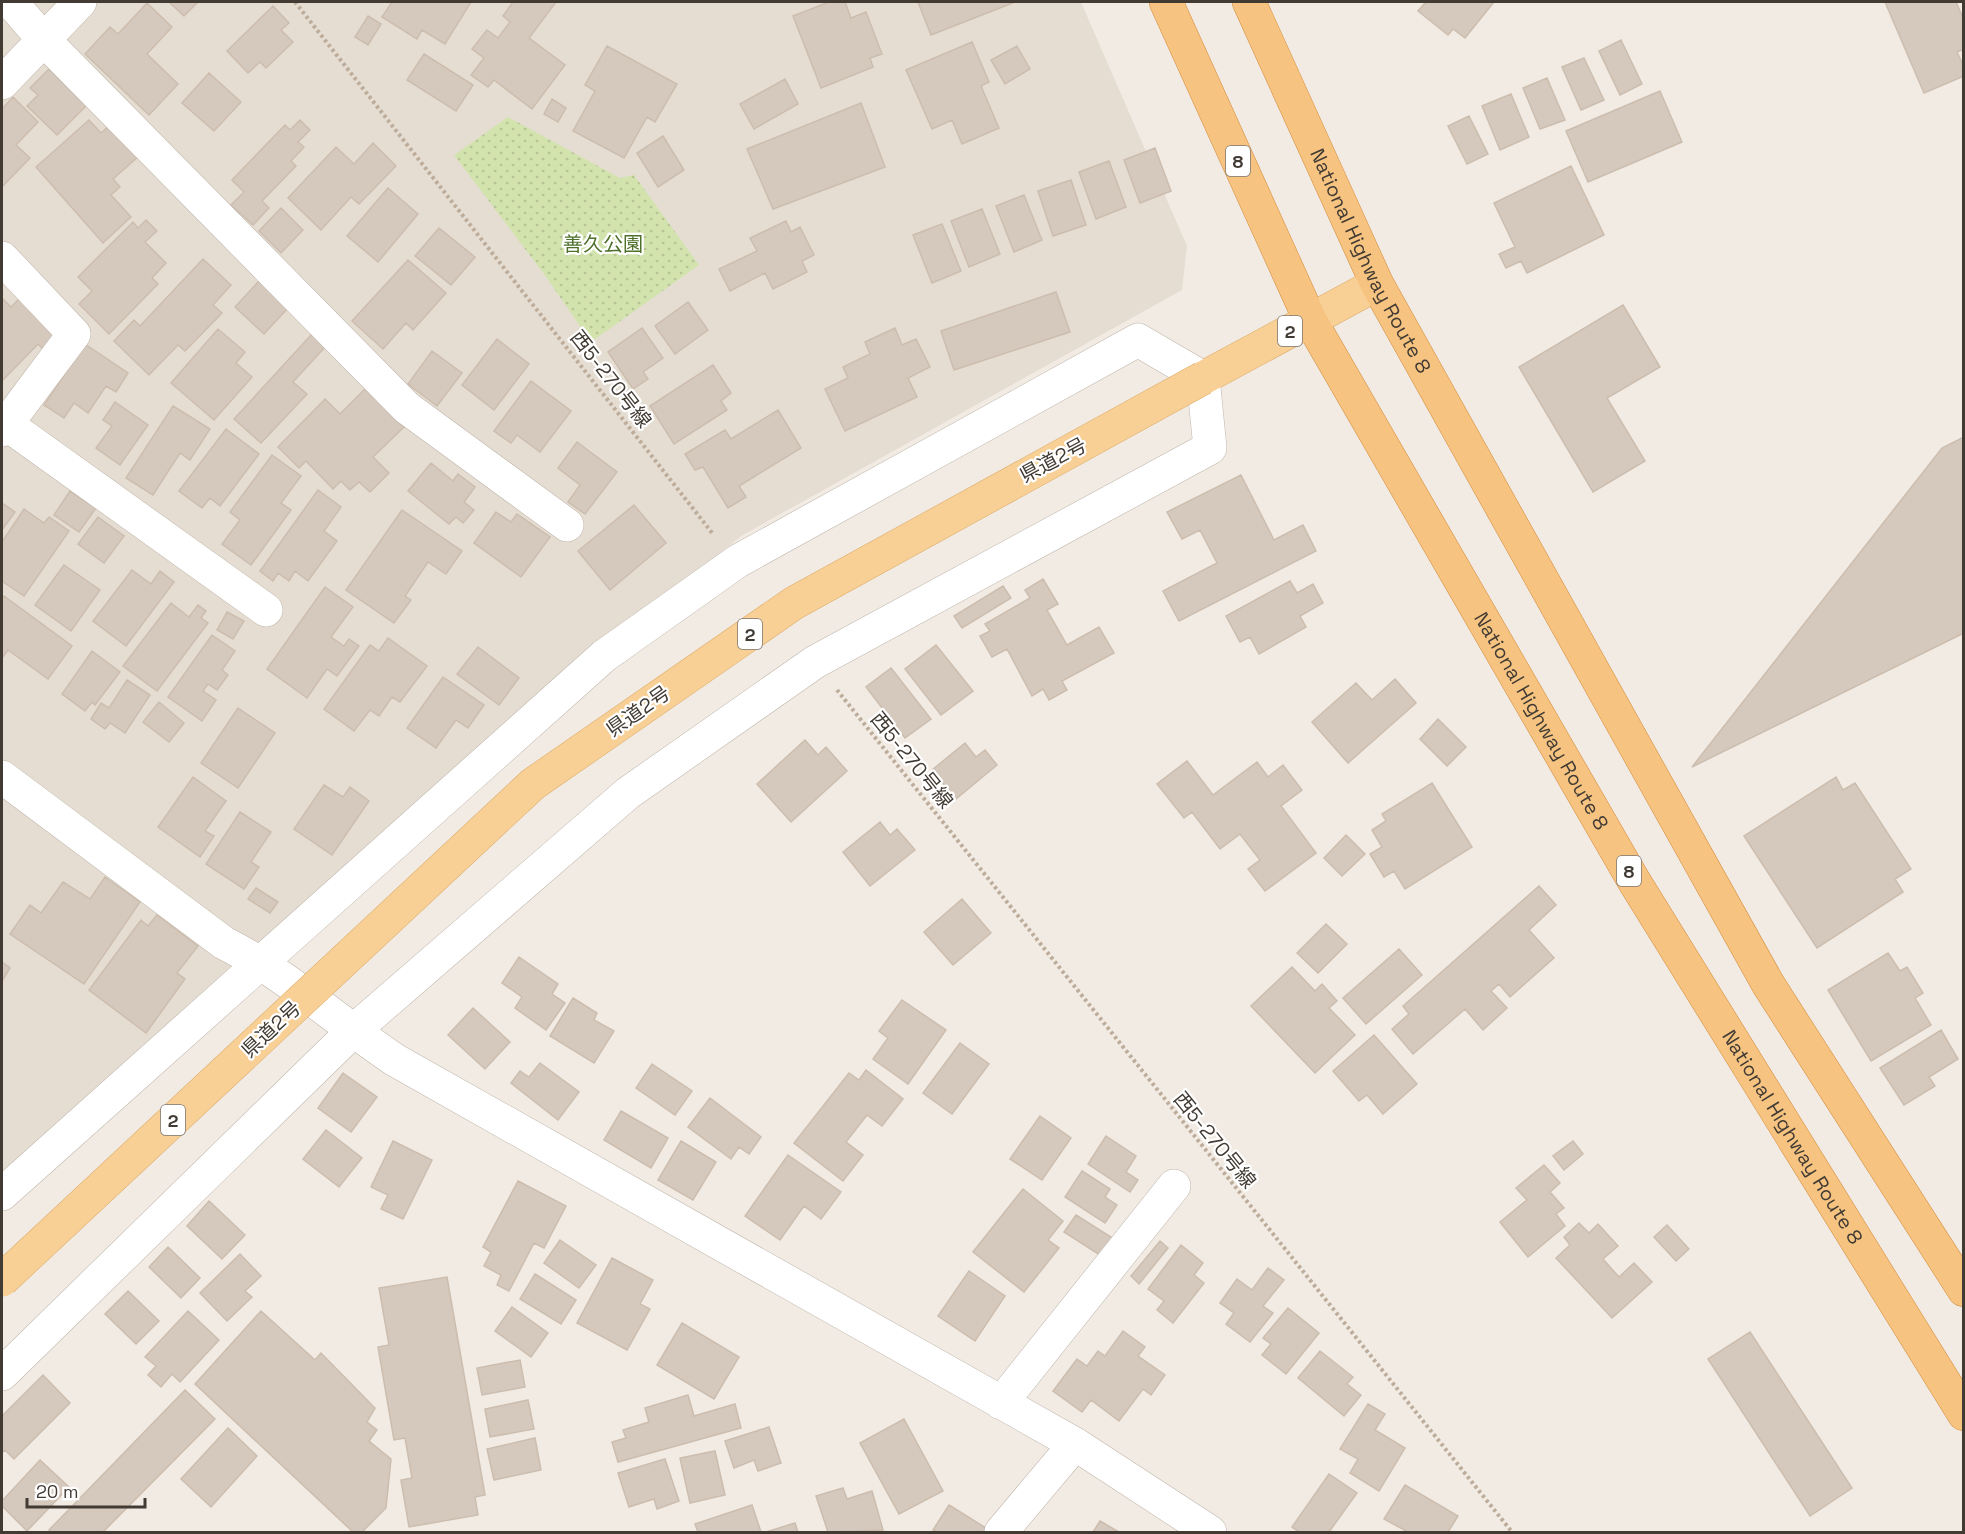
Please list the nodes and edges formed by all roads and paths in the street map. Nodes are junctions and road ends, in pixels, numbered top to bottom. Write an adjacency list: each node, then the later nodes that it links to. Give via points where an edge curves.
1 (11, 2): 6 (street)
2 (80, 2): 6 (street)
3 (295, 2): 14 (path, 西5-270号線, via 719,542)
4 (1166, 2): 10 (highway, National Highway Route 8 / 8)
5 (1249, 2): 9 (highway, National Highway Route 8)
6 (43, 39): 7 (street); 13 (street, via 406,408)
7 (2, 83)
8 (2, 258): 12 (street, via 74,334)
9 (1377, 284): 10 (main road, 県道2号 / 2); 23 (highway, National Highway Route 8, via 1768,984)
10 (1310, 320): 11 (main road, 県道2号 / 2); 26 (highway, National Highway Route 8 / 8, via 1634,881)
11 (1203, 378): 14 (street, via 1138,340); 16 (street, via 1210,448); 22 (main road, 県道2号 / 2, bridge, via 794,603 533,784)
12 (3, 425): 15 (street)
13 (567, 525)
14 (738, 561): 18 (street, via 604,656)
15 (266, 610)
16 (815, 662): 19 (street, via 628,793); 30 (path, 西5-270号線)
17 (2, 777): 18 (street, via 224,943)
18 (260, 961): 19 (street); 21 (street)
19 (352, 1032): 24 (street); 25 (street)
20 (1174, 1186): 25 (street)
21 (2, 1194)
22 (2, 1280)
23 (1964, 1290)
24 (2, 1374)
25 (1001, 1403): 27 (street)
26 (1964, 1414)
27 (1075, 1444): 28 (street); 29 (street)
28 (1001, 1533)
29 (1210, 1533)
30 (1512, 1533)

